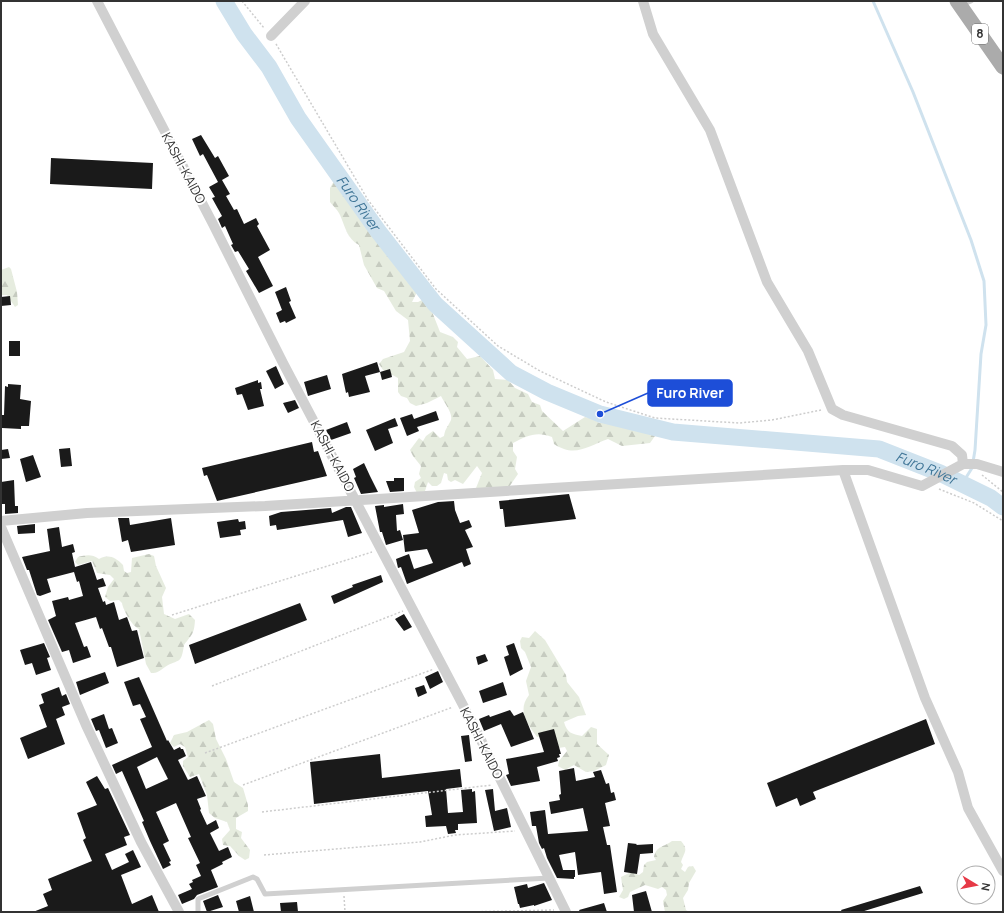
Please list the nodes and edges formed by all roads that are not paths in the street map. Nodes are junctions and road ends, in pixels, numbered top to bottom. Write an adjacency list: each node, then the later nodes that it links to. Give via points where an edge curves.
1 (97, 1): 10 (street, KASHI-KAIDO)
2 (305, 1): 5 (street)
3 (644, 1): 7 (street, via 653,34 710,130 767,282 808,351 831,408 843,415 952,446 962,455)
4 (963, 2): 6 (main road, 8)
5 (271, 36)
6 (1003, 67)
7 (962, 464): 8 (street, via 922,486 868,470); 9 (street, via 977,464)
8 (843, 470): 10 (street); 13 (street, via 925,698 958,772 968,808)
9 (1003, 472)
10 (356, 500): 11 (street, via 87,513); 14 (street, KASHI-KAIDO)
11 (1, 521)
12 (1, 527): 16 (street, via 86,725 141,842)
13 (1003, 871)
14 (549, 878): 15 (street, KASHI-KAIDO); 17 (lane, via 265,894 257,879 253,878 198,899)
15 (565, 911)
16 (179, 912)
17 (198, 912)

